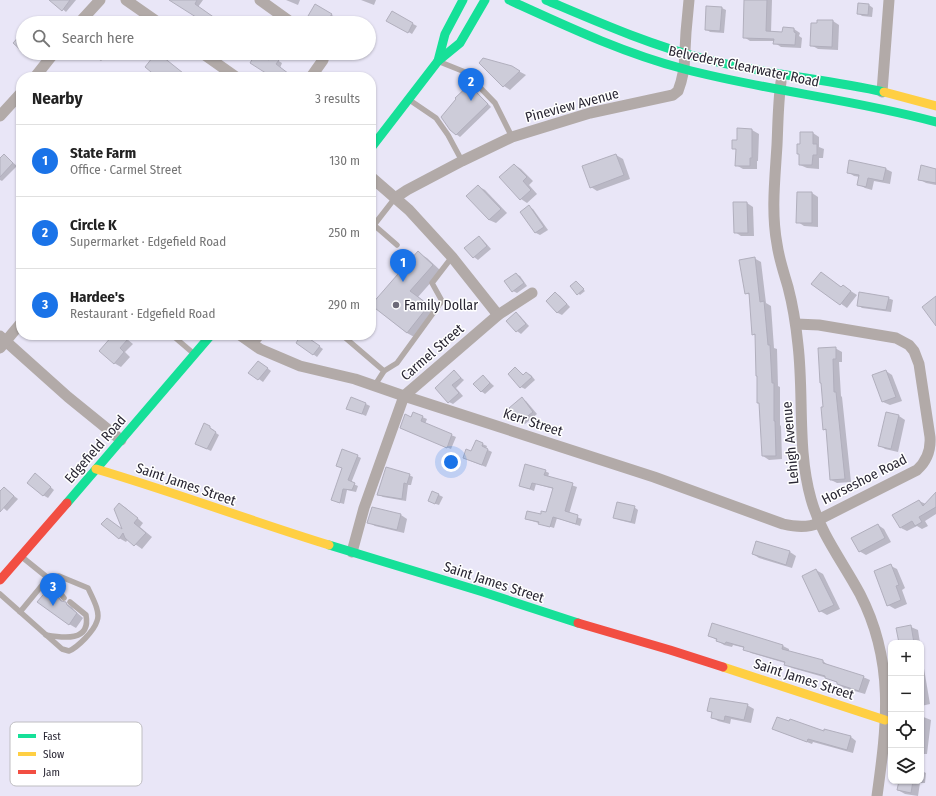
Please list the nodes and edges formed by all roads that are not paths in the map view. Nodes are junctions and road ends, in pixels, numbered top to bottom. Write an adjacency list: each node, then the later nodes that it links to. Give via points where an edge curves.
1 (100, 0): 10 (street)
2 (126, 0): 11 (street)
3 (260, 0): 12 (street)
4 (464, 0): 17 (main road, via 445,34)
5 (485, 0): 17 (main road, via 460,43)
6 (509, 0): 18 (main road, Belvedere Clearwater Road, via 655,61)
7 (546, 0): 13 (main road, Belvedere Clearwater Road, via 629,35)
8 (689, 0): 13 (street, Pineview Avenue)
9 (889, 0): 24 (street)
10 (85, 16)
11 (149, 16)
12 (282, 16)
13 (684, 53): 18 (street, Pineview Avenue); 22 (main road, Belvedere Clearwater Road)
14 (48, 60): 19 (street)
15 (212, 60): 20 (street)
16 (324, 60): 21 (street)
17 (438, 61): 26 (main road); 30 (lane, via 465,72 495,103)
18 (684, 69): 23 (main road, Belvedere Clearwater Road); 30 (street, Pineview Avenue, via 682,82 673,95 590,113)
19 (39, 72)
20 (229, 72)
21 (315, 72)
22 (782, 74): 23 (street, Lehigh Avenue); 24 (main road, Belvedere Clearwater Road)
23 (780, 90): 29 (main road, Belvedere Clearwater Road, via 890,109); 41 (street, Lehigh Avenue, via 775,227 780,260)
24 (882, 92): 27 (main road, Belvedere Clearwater Road)
25 (16, 98): 28 (street)
26 (409, 100): 31 (main road); 32 (lane, via 436,118)
27 (936, 106)
28 (0, 116)
29 (936, 122)
30 (512, 137): 32 (street, Pineview Avenue)
31 (376, 142)
32 (462, 161): 34 (street, Pineview Avenue)
33 (376, 181): 34 (street)
34 (395, 198): 35 (lane); 38 (street)
35 (376, 222)
36 (376, 227): 37 (lane)
37 (397, 245)
38 (452, 258): 40 (street); 51 (lane, via 432,283 442,301 397,363)
39 (532, 293): 40 (street, Carmel Street)
40 (498, 315): 53 (street, Carmel Street)
41 (796, 324): 56 (street, Lehigh Avenue, via 802,441 808,484); 56 (street, Horseshoe Road, via 819,325 896,338 909,345 919,364 931,444 927,459 917,470)
42 (16, 328): 48 (street)
43 (178, 340): 50 (lane)
44 (207, 340): 50 (main road, Edgefield Road)
45 (247, 340): 49 (street, Kerr Street)
46 (258, 340): 49 (lane)
47 (348, 340): 51 (lane)
48 (2, 342): 54 (street)
49 (254, 345): 52 (street, Kerr Street, via 300,366)
50 (194, 354): 54 (main road, Edgefield Road)
51 (384, 371): 52 (lane)
52 (375, 385): 53 (street, Kerr Street)
53 (404, 396): 56 (street, Kerr Street, via 654,477 783,524 801,527 812,526); 57 (street, Carmel Street, via 364,508)
54 (121, 440): 55 (main road, Edgefield Road)
55 (96, 468): 57 (main road, Saint James Street); 58 (main road, Edgefield Road)
56 (818, 521): 64 (street, Lehigh Avenue, via 860,593 874,627 885,680)
57 (352, 552): 64 (main road, Saint James Street, via 670,650)
58 (21, 556): 59 (lane); 60 (main road, Edgefield Road)
59 (48, 578): 62 (lane); 63 (lane, via 67,600 86,615 88,623 80,634 71,638); 63 (lane, via 58,576 88,588 96,606 98,621 88,636 69,651 62,649)
60 (0, 580)
61 (0, 594): 62 (lane)
62 (20, 612): 63 (lane)
63 (46, 635)
64 (885, 720): 65 (street, Lehigh Avenue)
65 (876, 796)

